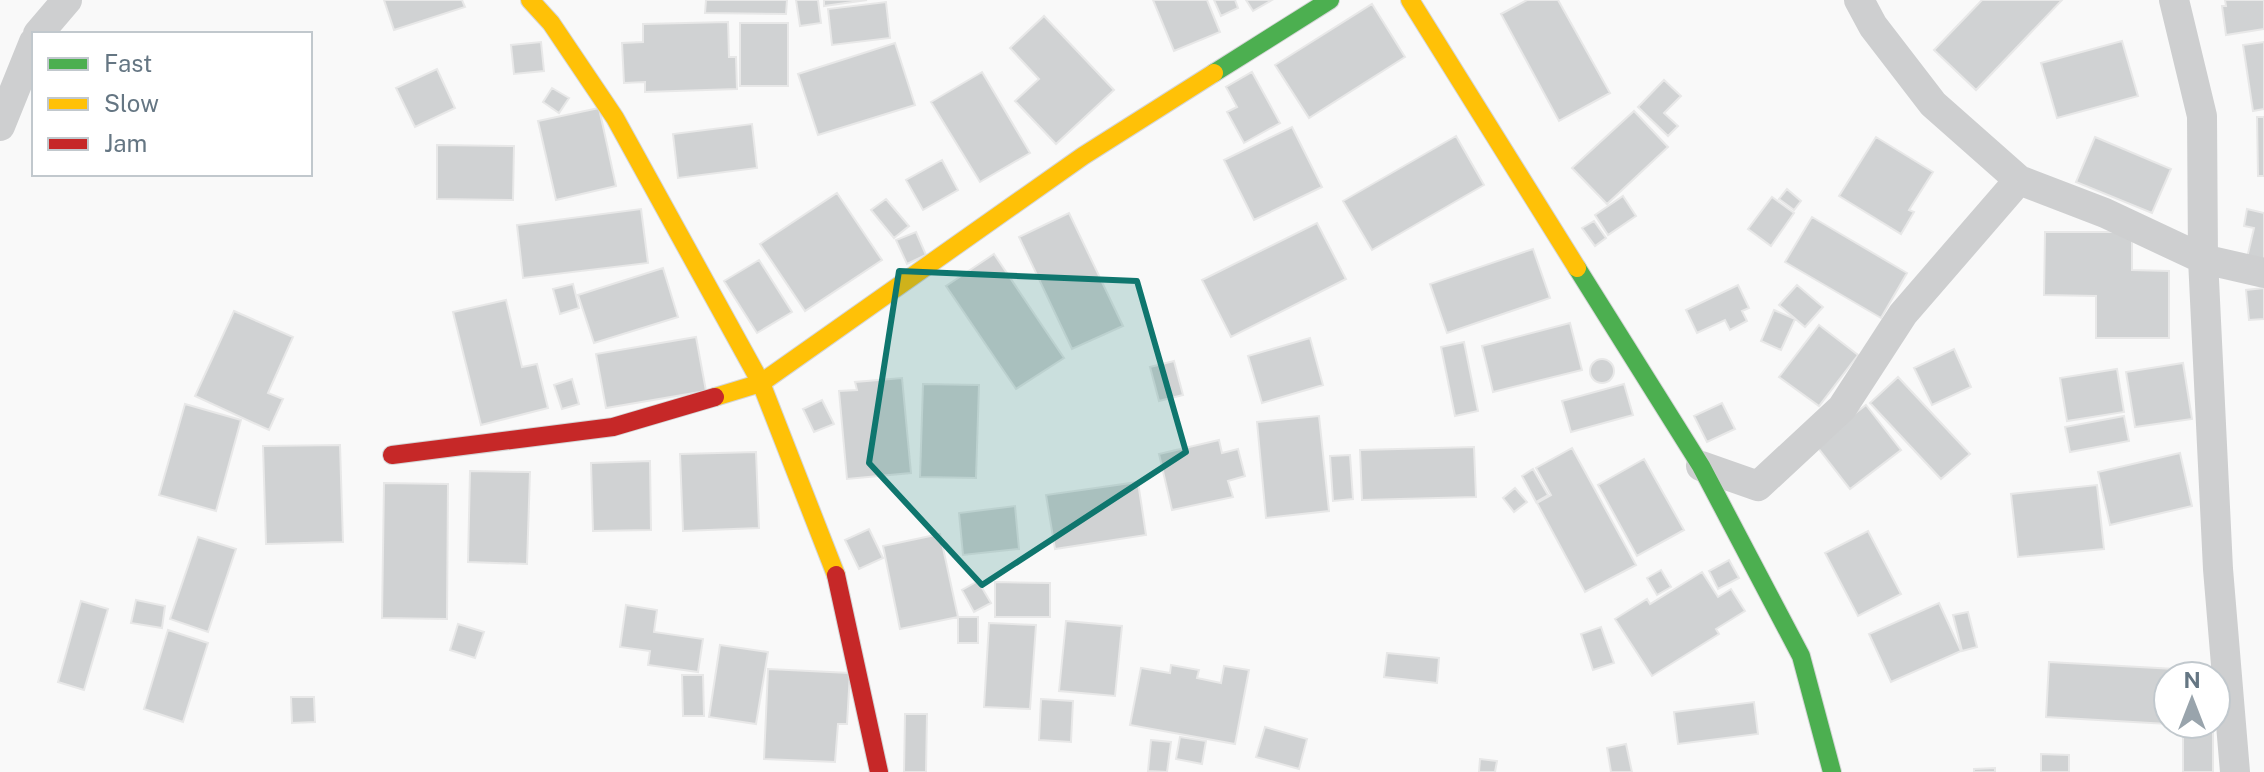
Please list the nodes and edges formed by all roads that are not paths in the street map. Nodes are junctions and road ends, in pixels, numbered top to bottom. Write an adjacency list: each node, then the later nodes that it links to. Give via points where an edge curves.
1 (67, 0): 7 (street)
2 (530, 0): 13 (street, via 615,118)
3 (1330, 0): 13 (street, via 1083,156)
4 (1410, 0): 15 (street)
5 (1859, 0): 10 (street, via 1933,104)
6 (2174, 0): 11 (street, via 2202,116)
7 (40, 32)
8 (32, 47): 9 (street)
9 (0, 126)
10 (2019, 180): 11 (street); 15 (street, via 1903,314 1842,408 1758,486)
11 (2203, 259): 12 (street); 18 (street, via 2218,569)
12 (2264, 273)
13 (761, 383): 14 (street, via 613,427); 16 (street, via 832,558)
14 (392, 455)
15 (1701, 466): 17 (street, via 1801,656)
16 (879, 772)
17 (1832, 772)
18 (2235, 772)

